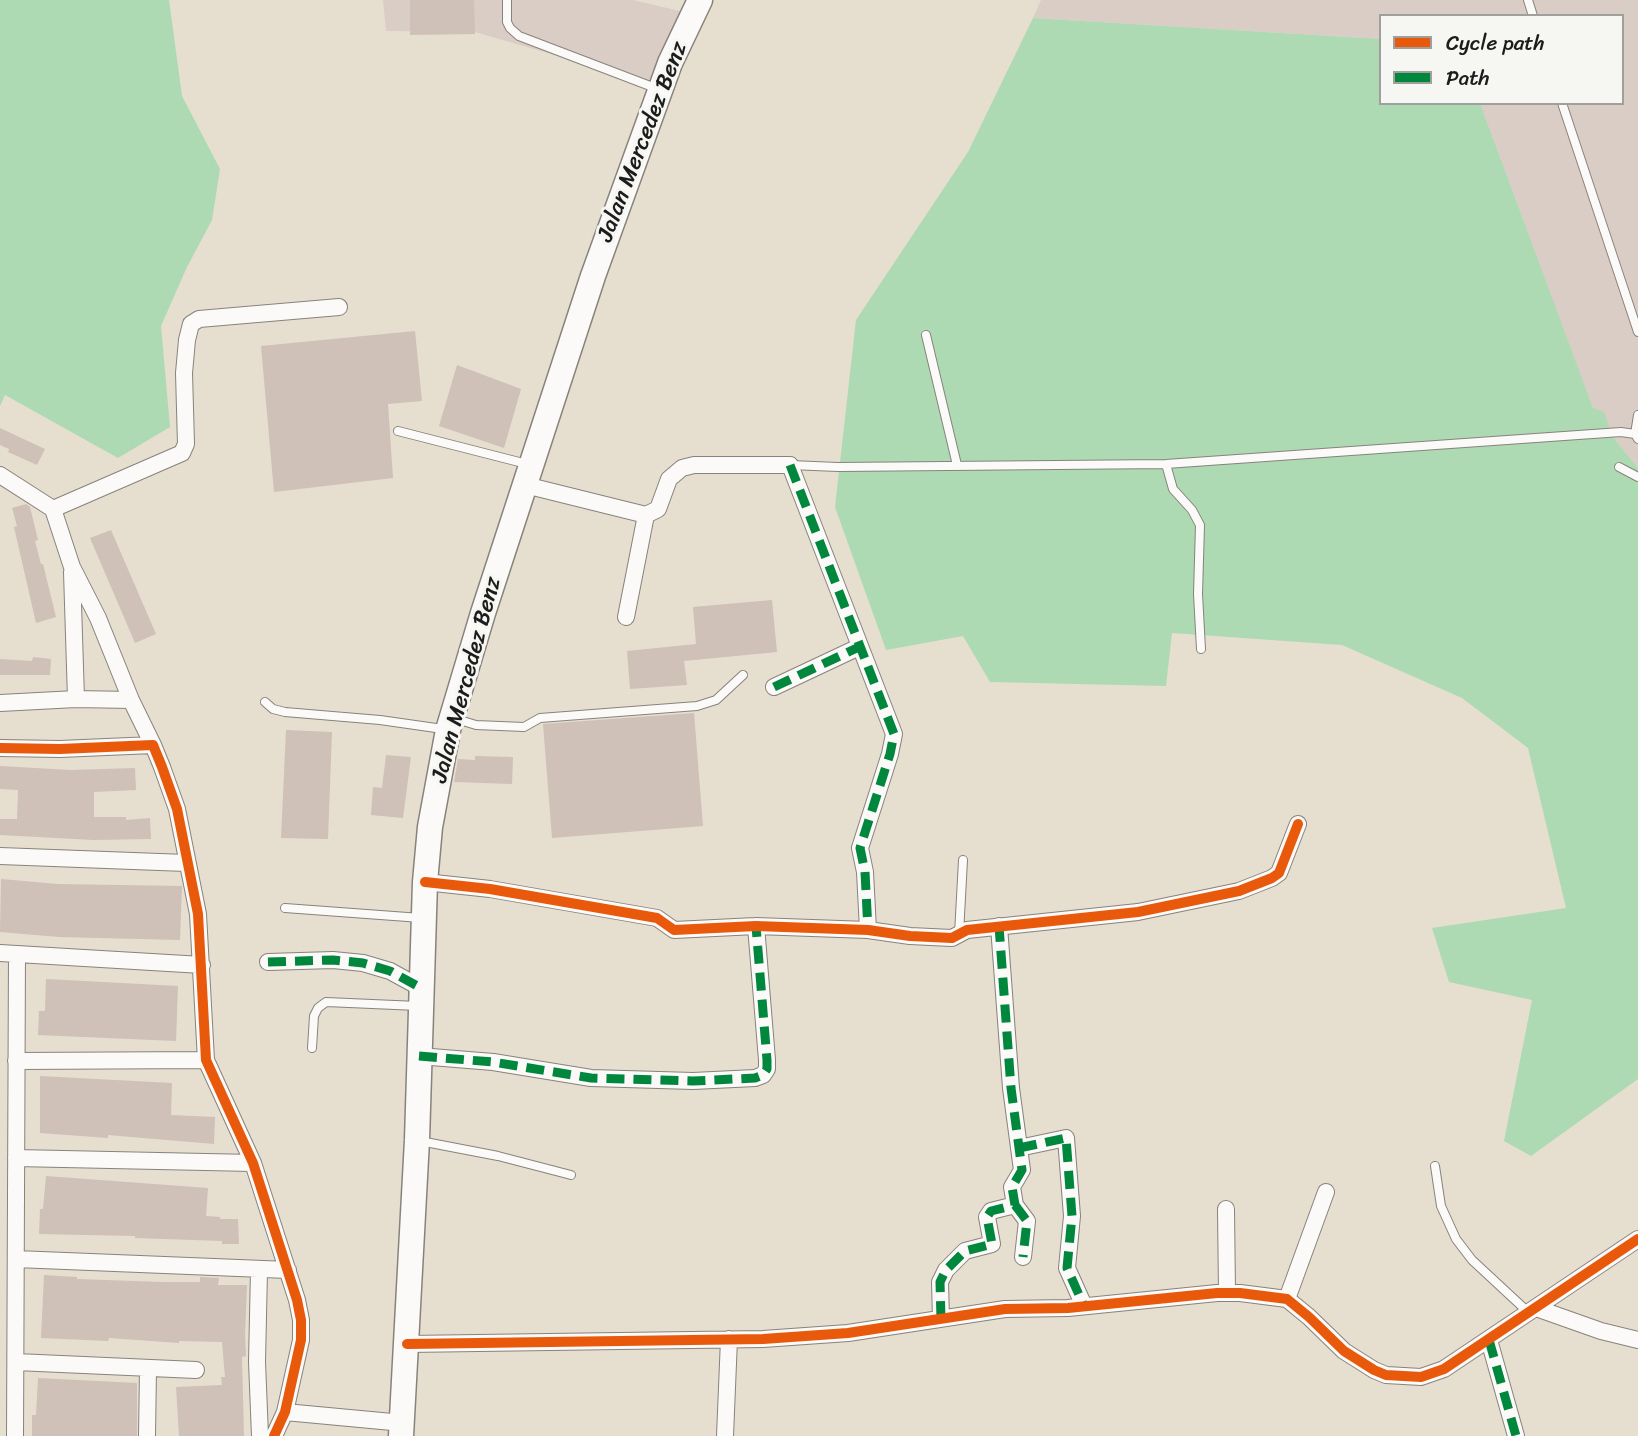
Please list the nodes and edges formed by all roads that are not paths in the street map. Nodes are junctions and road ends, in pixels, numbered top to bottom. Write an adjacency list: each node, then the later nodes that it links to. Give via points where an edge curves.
1 (507, 0): 3 (lane, via 507,22 519,36)
2 (700, 0): 3 (main road, Jalan Mercedez Benz)
3 (660, 89): 16 (main road, Jalan Mercedez Benz)
4 (1563, 105): 6 (lane)
5 (339, 307): 18 (street, via 199,319 191,324 182,453)
6 (1638, 332)
7 (926, 335): 13 (lane)
8 (1638, 415): 10 (lane)
9 (398, 430): 16 (lane)
10 (1637, 436): 11 (lane, via 1621,432)
11 (1166, 464): 13 (lane); 23 (lane, via 1173,489 1200,525)
12 (790, 465): 13 (lane); 19 (street, via 682,468 669,478 658,509); 22 (street)
13 (957, 465)
14 (1619, 467): 17 (lane)
15 (0, 475): 18 (street)
16 (528, 475): 19 (street); 30 (main road, Jalan Mercedez Benz)
17 (1638, 477)
18 (53, 509): 20 (street)
19 (646, 515): 21 (street)
20 (72, 566): 26 (street); 27 (street)
21 (626, 617)
22 (859, 648): 25 (street); 42 (street, via 894,734 860,848)
23 (1201, 649)
24 (743, 675): 30 (lane, via 716,700 697,706 540,718 524,727)
25 (774, 687)
26 (76, 699): 27 (street); 29 (street)
27 (131, 700): 31 (street)
28 (265, 702): 30 (lane, via 285,712)
29 (0, 703)
30 (450, 724): 37 (main road, Jalan Mercedez Benz, via 429,827)
31 (153, 745): 32 (street); 36 (street, via 177,809)
32 (0, 748)
33 (1298, 824): 41 (street, via 1279,873 1259,884 1138,912)
34 (0, 856): 36 (street)
35 (962, 860): 43 (lane)
36 (186, 863): 47 (street, via 198,914)
37 (425, 883): 39 (main road, Jalan Mercedez Benz); 40 (street, via 499,890 657,918 674,929)
38 (285, 908): 39 (lane)
39 (423, 918): 48 (main road, Jalan Mercedez Benz)
40 (756, 926): 42 (street); 50 (street, via 767,1069 763,1075 693,1081 591,1078)
41 (999, 926): 43 (street, via 964,930); 55 (street)
42 (868, 930): 43 (street)
43 (959, 936)
44 (0, 953): 45 (street)
45 (17, 954): 47 (street); 52 (street)
46 (268, 962): 48 (street, via 363,963 390,971)
47 (202, 965): 51 (street)
48 (421, 997): 49 (lane, via 326,1002 314,1016); 50 (main road, Jalan Mercedez Benz)
49 (312, 1048)
50 (419, 1056): 54 (main road, Jalan Mercedez Benz)
51 (205, 1060): 52 (street); 57 (street)
52 (16, 1061): 53 (street)
53 (8, 1112): 56 (street)
54 (416, 1140): 59 (lane); 77 (main road, Jalan Mercedez Benz)
55 (1019, 1148): 61 (street, via 1022,1170 1012,1187); 71 (street, via 1066,1138 1072,1216 1067,1268)
56 (16, 1158): 57 (street); 63 (street)
57 (253, 1163): 68 (street)
58 (1435, 1166): 72 (lane, via 1441,1206 1456,1239 1472,1260)
59 (571, 1175)
60 (1326, 1192): 70 (street)
61 (1015, 1205): 65 (street, via 1027,1222); 73 (street, via 990,1211 992,1244 965,1251 946,1270 940,1282)
62 (1226, 1209): 69 (street)
63 (8, 1216): 66 (street)
64 (1638, 1239): 72 (street)
65 (1023, 1257)
66 (16, 1259): 67 (street); 78 (street)
67 (259, 1270): 68 (street); 85 (street)
68 (288, 1270): 81 (street, via 301,1330)
69 (1227, 1293): 70 (street); 71 (street)
70 (1287, 1299): 76 (street, via 1344,1351 1386,1375 1430,1375)
71 (1084, 1306): 73 (street)
72 (1532, 1310): 75 (street); 76 (street)
73 (941, 1319): 74 (street, via 838,1334)
74 (729, 1339): 77 (street); 87 (street)
75 (1638, 1339)
76 (1489, 1340): 88 (street)
77 (407, 1344): 82 (main road, Jalan Mercedez Benz)
78 (16, 1362): 79 (street); 83 (street)
79 (148, 1369): 80 (street); 84 (street)
80 (196, 1370)
81 (285, 1412): 82 (street); 86 (street)
82 (402, 1429)
83 (15, 1436)
84 (146, 1436)
85 (260, 1436)
86 (274, 1436)
87 (725, 1436)
88 (1516, 1436)

